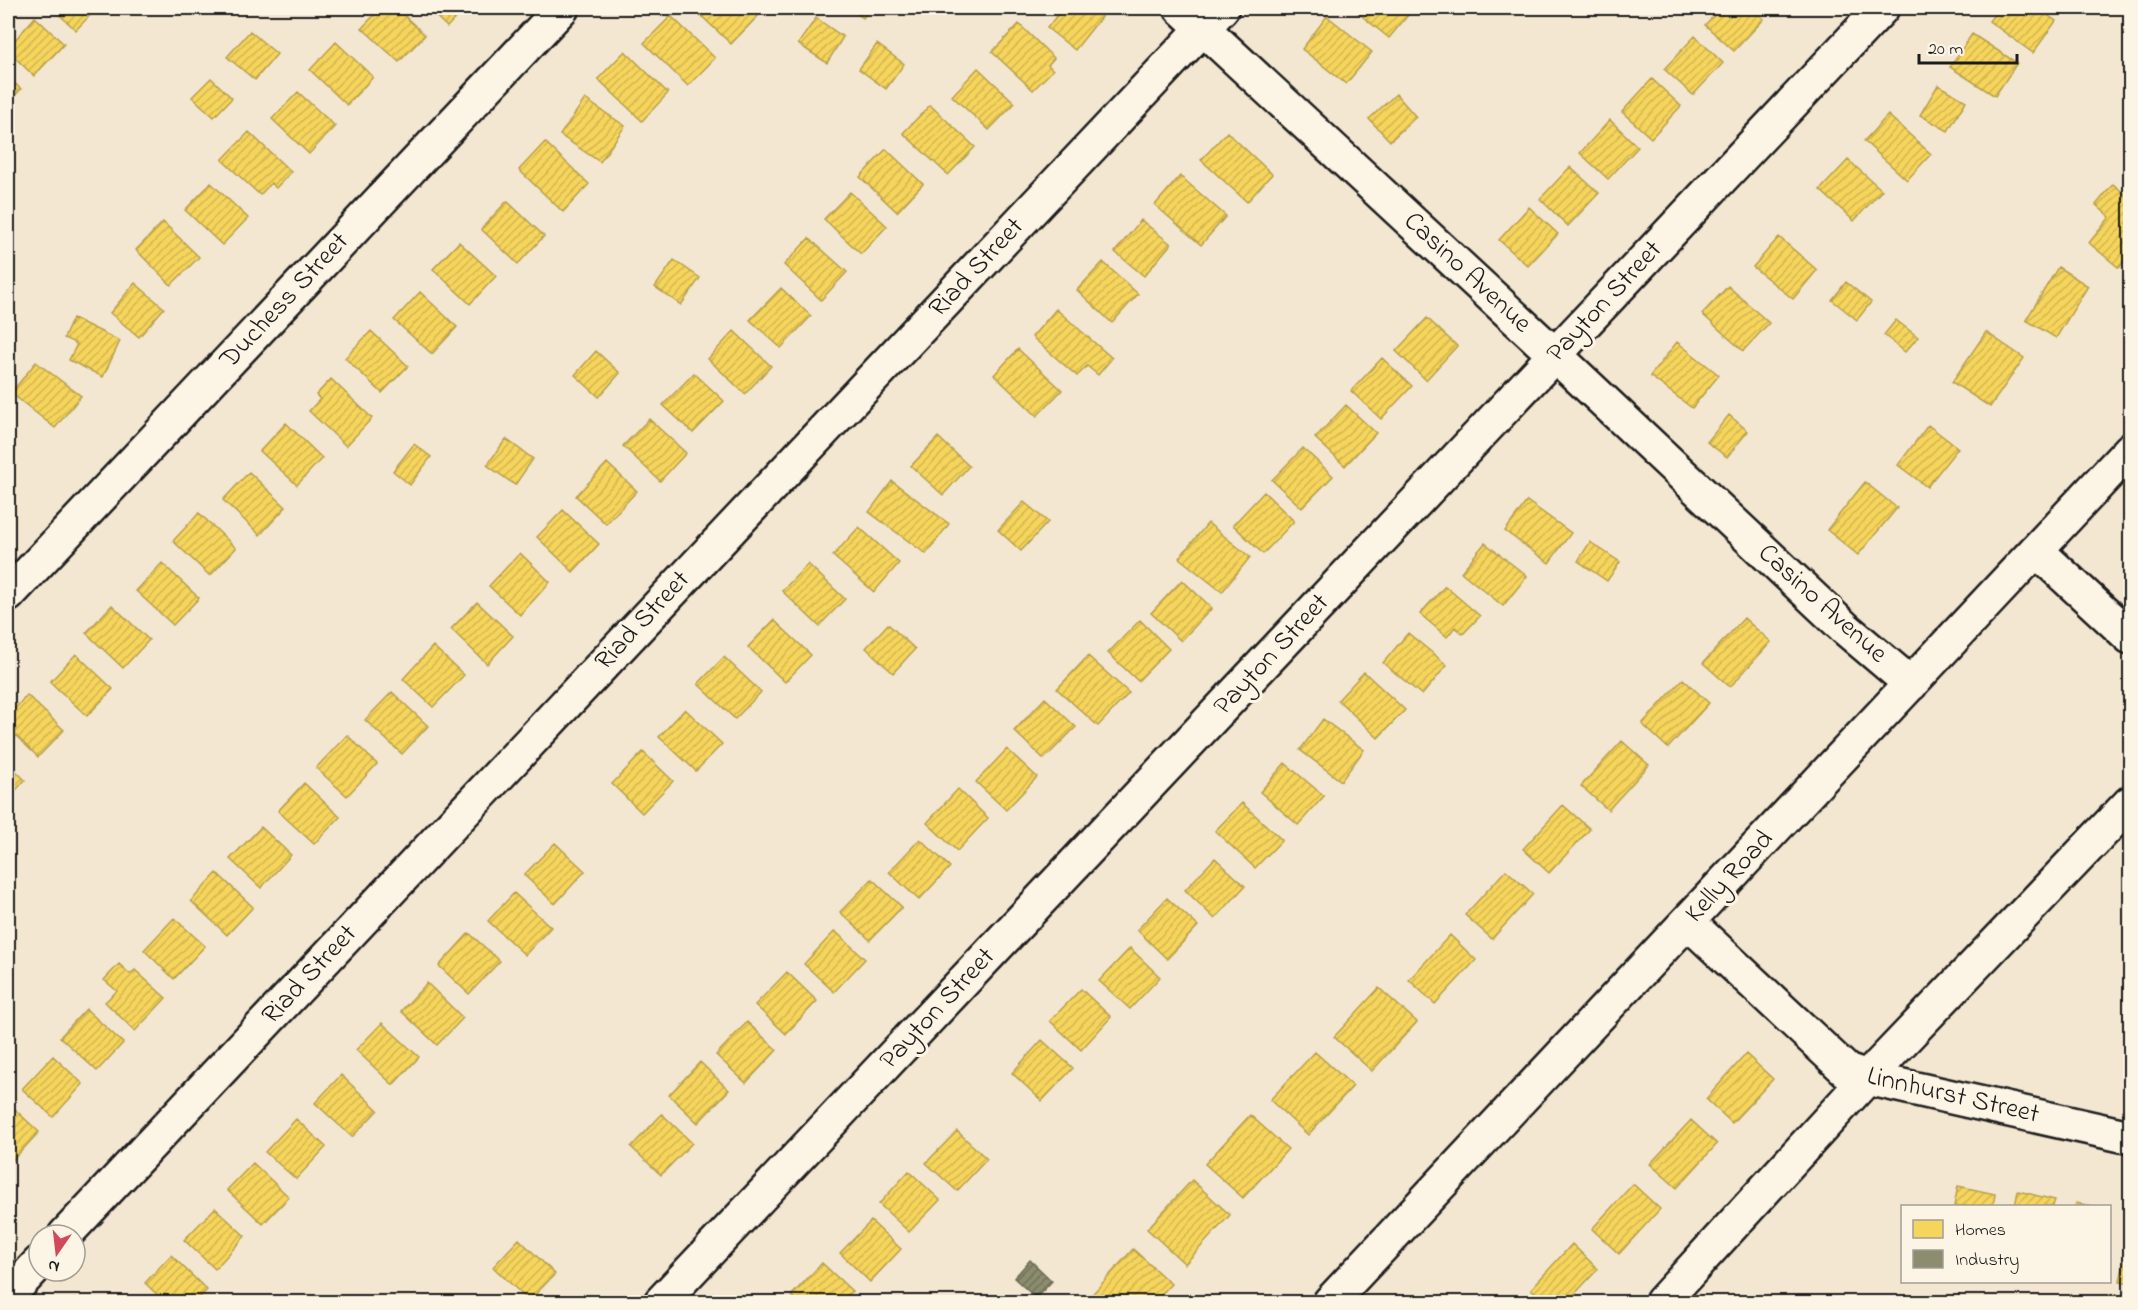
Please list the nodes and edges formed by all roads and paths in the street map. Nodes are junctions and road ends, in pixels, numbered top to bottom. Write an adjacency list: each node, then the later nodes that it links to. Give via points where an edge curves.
1 (562, 8): 7 (street, Duchess Street)
2 (1882, 8): 4 (street, Payton Street)
3 (1202, 14): 4 (street, Casino Avenue); 14 (street, Riad Street)
4 (1555, 355): 9 (street, Casino Avenue, via 1846,629); 18 (street, Payton Street)
5 (2130, 450): 6 (street, Kelly Road)
6 (2036, 550): 8 (street); 9 (street, Kelly Road)
7 (8, 595)
8 (2130, 637)
9 (1911, 684): 11 (street, Kelly Road)
10 (2130, 803): 12 (street)
11 (1688, 922): 12 (street, Linnhurst Street, via 1847,1071); 17 (street, Kelly Road)
12 (1867, 1078): 13 (street, Linnhurst Street); 19 (street)
13 (2130, 1137)
14 (76, 1223)
15 (27, 1276): 16 (street)
16 (8, 1296)
17 (1339, 1299)
18 (661, 1302)
19 (1662, 1302)

